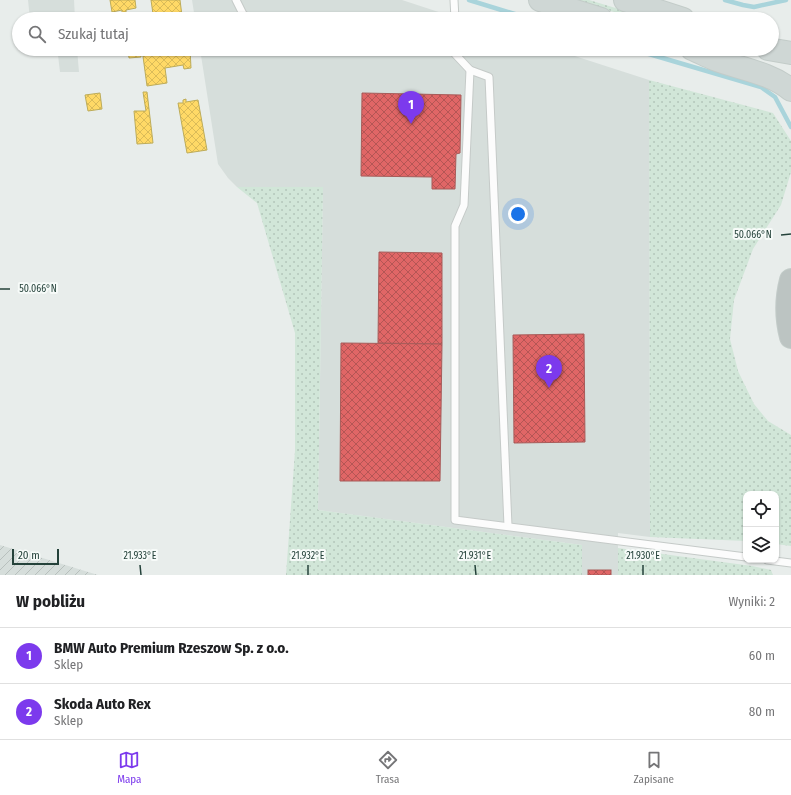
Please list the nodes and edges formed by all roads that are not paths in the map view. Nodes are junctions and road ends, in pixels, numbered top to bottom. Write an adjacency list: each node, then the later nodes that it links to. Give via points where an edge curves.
1 (236, 0): 6 (lane)
2 (454, 0): 7 (lane)
3 (540, 0): 8 (main road)
4 (624, 0): 9 (main road)
5 (660, 4): 10 (lane)
6 (242, 12)
7 (455, 12)
8 (579, 12)
9 (665, 12)
10 (674, 12)
11 (791, 36): 12 (main road)
12 (779, 39)
13 (779, 51): 14 (main road)
14 (791, 53)
15 (459, 56): 18 (lane)
16 (707, 56): 20 (main road, via 767,76)
17 (739, 56): 19 (main road)
18 (470, 70): 23 (lane, via 488,77); 23 (lane, via 464,206 455,226 455,520)
19 (791, 73)
20 (791, 90)
21 (791, 280): 22 (highway, via 787,319)
22 (791, 337)
23 (508, 526): 24 (lane)
24 (743, 557)
25 (779, 562): 26 (lane)
26 (791, 563)

